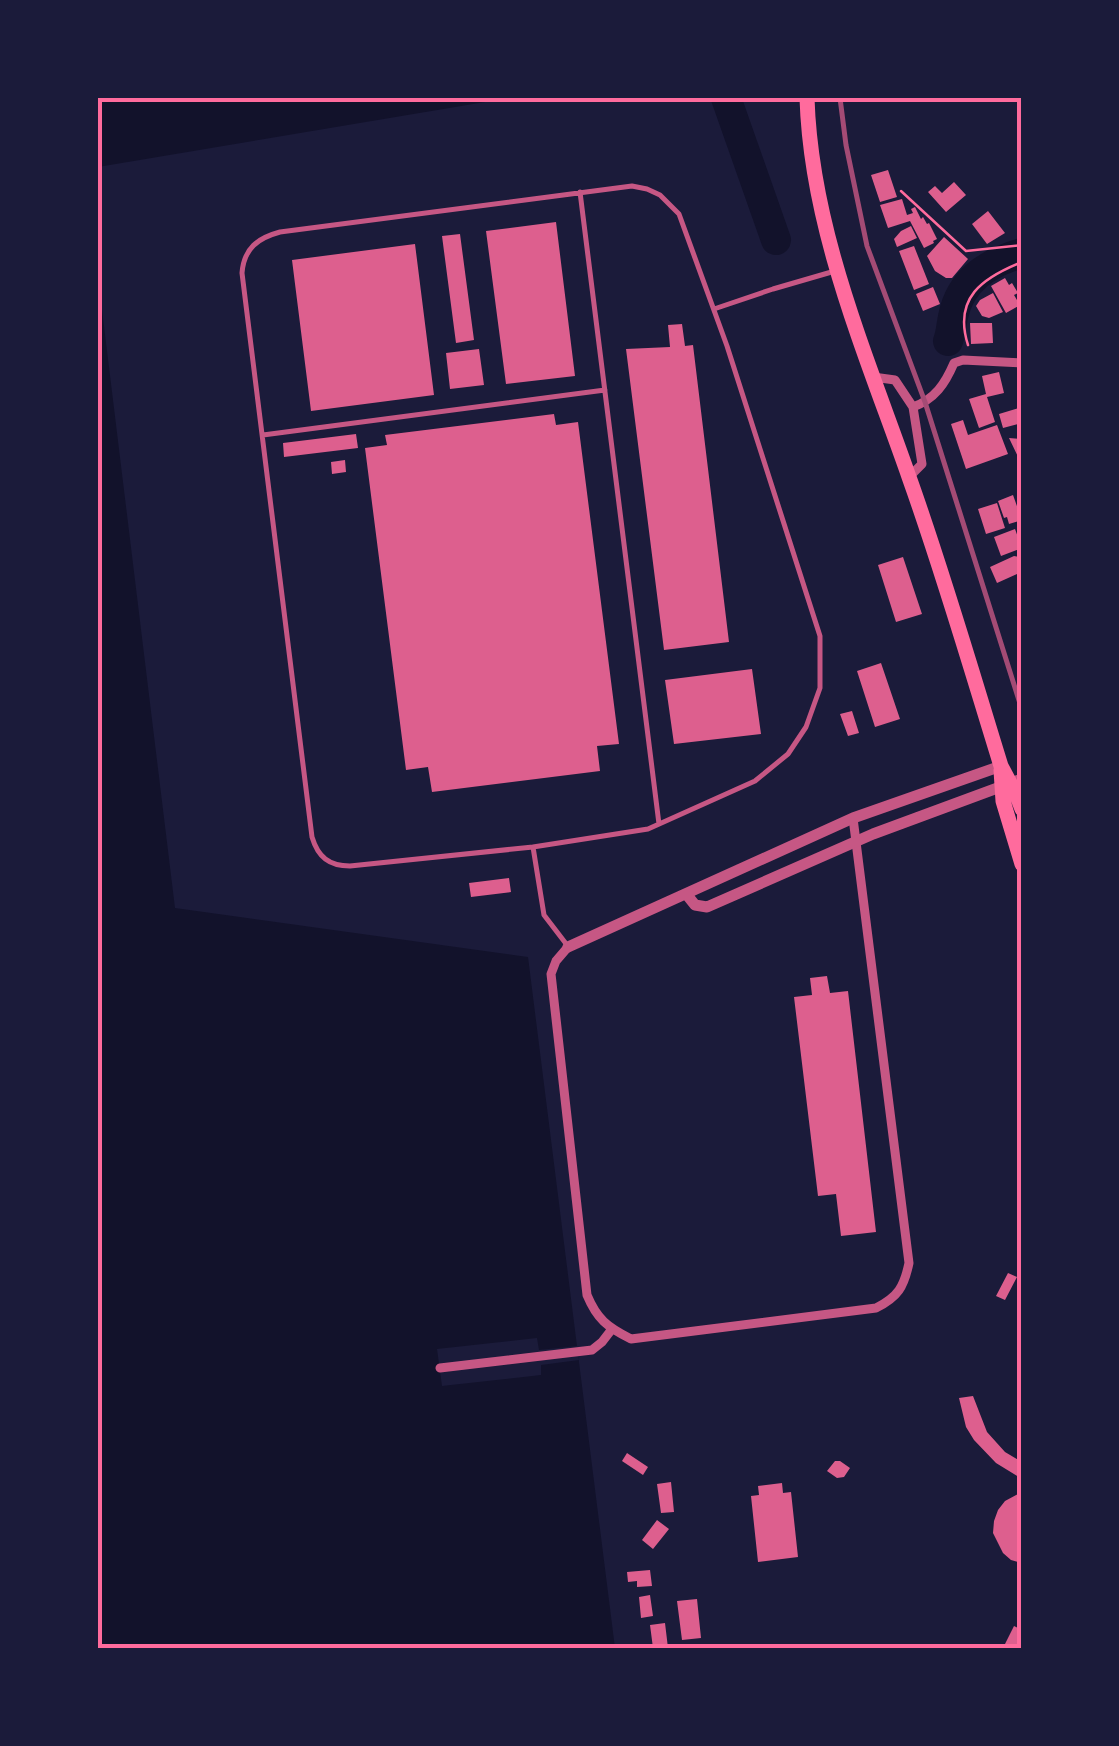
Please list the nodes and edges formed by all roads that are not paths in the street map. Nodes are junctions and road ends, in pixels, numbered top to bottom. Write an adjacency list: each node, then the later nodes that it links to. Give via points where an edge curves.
1 (807, 98): 3 (highway, via 817,188)
2 (580, 192): 4 (lane, via 632,186 671,205 686,228); 7 (lane); 9 (lane, via 257,240 242,273)
3 (839, 270): 4 (lane); 6 (highway)
4 (714, 309): 15 (lane, via 820,636 820,688 806,727 773,768)
5 (1022, 363): 8 (street, via 954,363 940,390)
6 (873, 377): 8 (street, via 895,380); 10 (highway)
7 (605, 390): 9 (lane); 15 (lane)
8 (913, 407): 10 (street, via 922,464)
9 (263, 435): 16 (lane, via 316,851 350,866)
10 (909, 477): 11 (highway)
11 (1000, 766): 13 (highway); 14 (street); 17 (highway)
12 (1022, 779): 18 (street, via 873,834 725,901 707,907)
13 (1022, 809)
14 (853, 818): 18 (street); 20 (street, via 909,1263 905,1281 876,1308 631,1340)
15 (659, 824): 16 (lane)
16 (534, 847): 19 (lane, via 544,915)
17 (1022, 864)
18 (687, 894): 19 (street)
19 (568, 947): 20 (street, via 552,974 587,1294 595,1314)
20 (612, 1329): 21 (street, via 592,1350)
21 (440, 1368)

